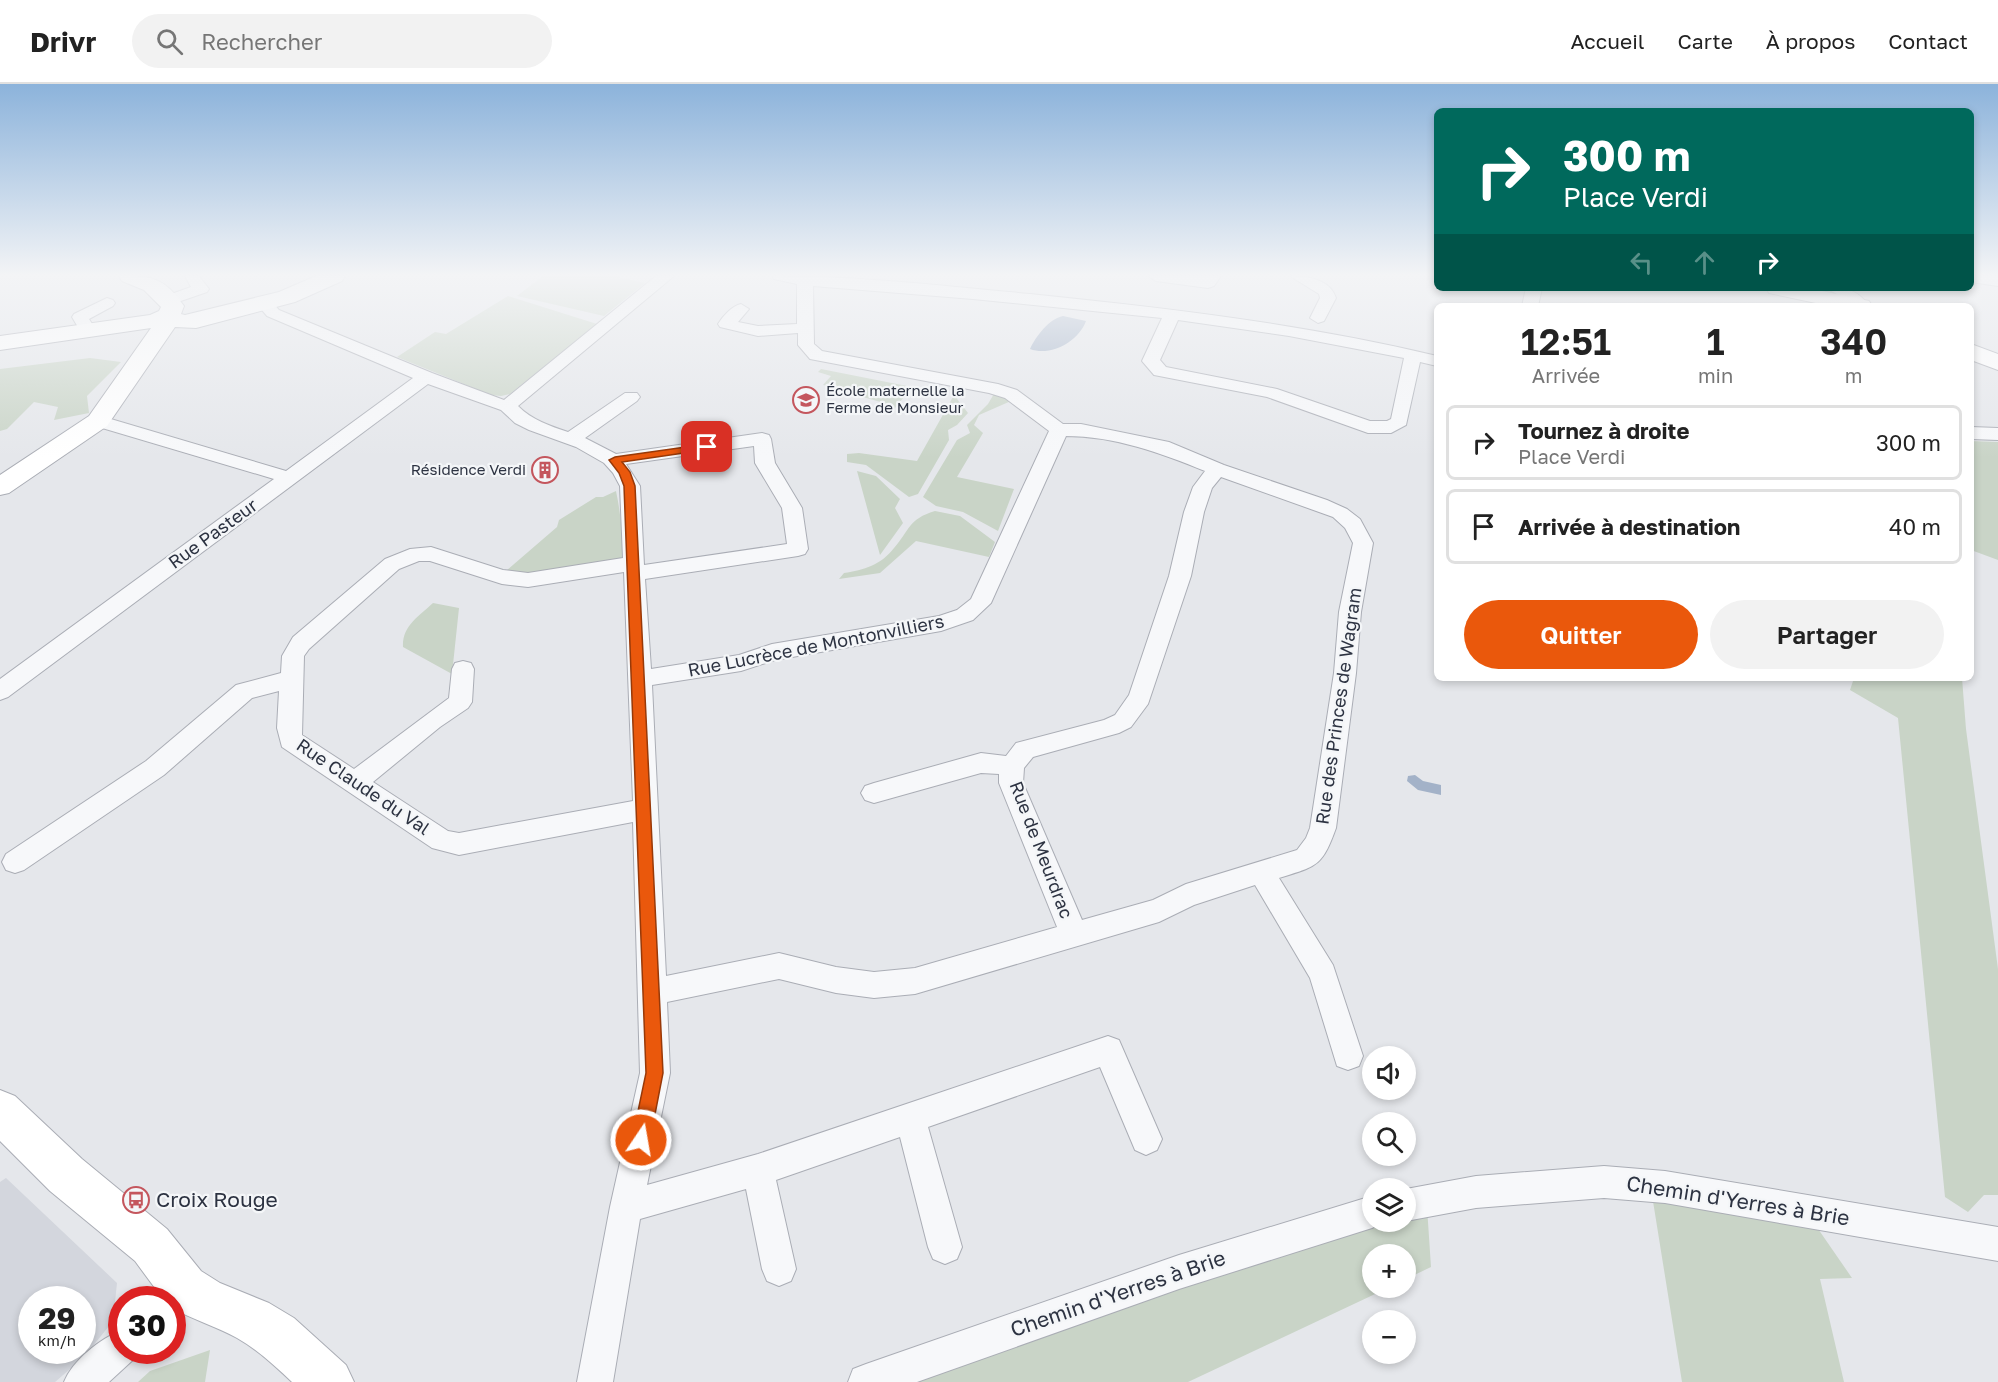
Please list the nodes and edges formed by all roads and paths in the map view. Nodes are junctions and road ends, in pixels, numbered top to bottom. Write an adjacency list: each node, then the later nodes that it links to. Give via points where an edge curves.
1 (44, 337): 8 (street)
2 (158, 337): 16 (street)
3 (329, 337): 13 (street)
4 (592, 337): 15 (street)
5 (806, 337): 17 (street, via 806,345 816,355 1011,394)
6 (1162, 337): 10 (street, via 1151,361 1160,370 1271,393 1368,428 1391,427 1400,421)
7 (1322, 337): 10 (street)
8 (0, 343)
9 (1974, 352): 12 (street)
10 (1413, 355): 11 (street)
11 (1434, 360)
12 (1998, 363)
13 (426, 377): 15 (street); 23 (street, Rue Pasteur)
14 (631, 397): 20 (street)
15 (507, 406): 20 (street, via 521,418)
16 (98, 421): 23 (street); 24 (street)
17 (1059, 430): 22 (street, Rue des Princes de Wagram, via 1081,430 1162,446); 28 (street, Rue Lucrèce de Montonvilliers, via 980,603 965,615 942,623 772,652 741,663)
18 (1974, 433): 19 (street)
19 (1998, 435)
20 (571, 439): 21 (street)
21 (615, 460): 25 (street, via 630,486); 25 (street, Rue Claude du Val, via 762,439 765,463 792,508 798,549)
22 (1217, 469): 30 (street, via 1200,495 1180,576 1140,698 1131,712 1111,727 1025,750); 35 (street, Rue des Princes de Wagram, via 1340,513 1353,524 1363,543 1350,612 1323,828 1306,858)
23 (290, 478): 29 (street, Rue Pasteur)
24 (0, 487)
25 (634, 569): 27 (street, Rue Claude du Val, via 528,580 502,577 431,554 405,558 392,564 301,643 292,656); 28 (street)
26 (463, 669): 31 (street, via 460,702)
27 (291, 679): 31 (street, Rue Claude du Val, via 291,740); 34 (street, via 244,691 155,768)
28 (638, 680): 33 (street)
29 (0, 691)
30 (1012, 766): 32 (street, via 981,763); 36 (street, Rue de Meurdrac, via 1011,783)
31 (354, 783): 33 (street, Rue Claude du Val, via 441,840 459,844)
32 (874, 793)
33 (646, 809): 37 (street)
34 (15, 862)
35 (1262, 873): 36 (street, Rue des Princes de Wagram, via 1186,896 1159,910); 38 (street, via 1323,974)
36 (1074, 934): 37 (street, Rue des Princes de Wagram, via 915,981 874,985 779,966)
37 (653, 992): 44 (street, via 655,1073)
38 (1347, 1056)
39 (0, 1111): 49 (street, via 66,1175 152,1245)
40 (910, 1117): 41 (street, via 1108,1050); 42 (street); 47 (street)
41 (1146, 1139)
42 (758, 1170): 44 (street); 48 (street)
43 (1416, 1203): 46 (street, Chemin d'Yerres à Brie, via 1476,1192 1604,1182 1665,1187)
44 (627, 1208): 54 (street)
45 (1362, 1215): 55 (street, Chemin d'Yerres à Brie, via 1179,1272)
46 (1998, 1244)
47 (945, 1247)
48 (779, 1269)
49 (174, 1286)
50 (186, 1296): 53 (street, via 252,1320 278,1335)
51 (108, 1359): 52 (street)
52 (82, 1382)
53 (329, 1382)
54 (595, 1382)
55 (866, 1382)

